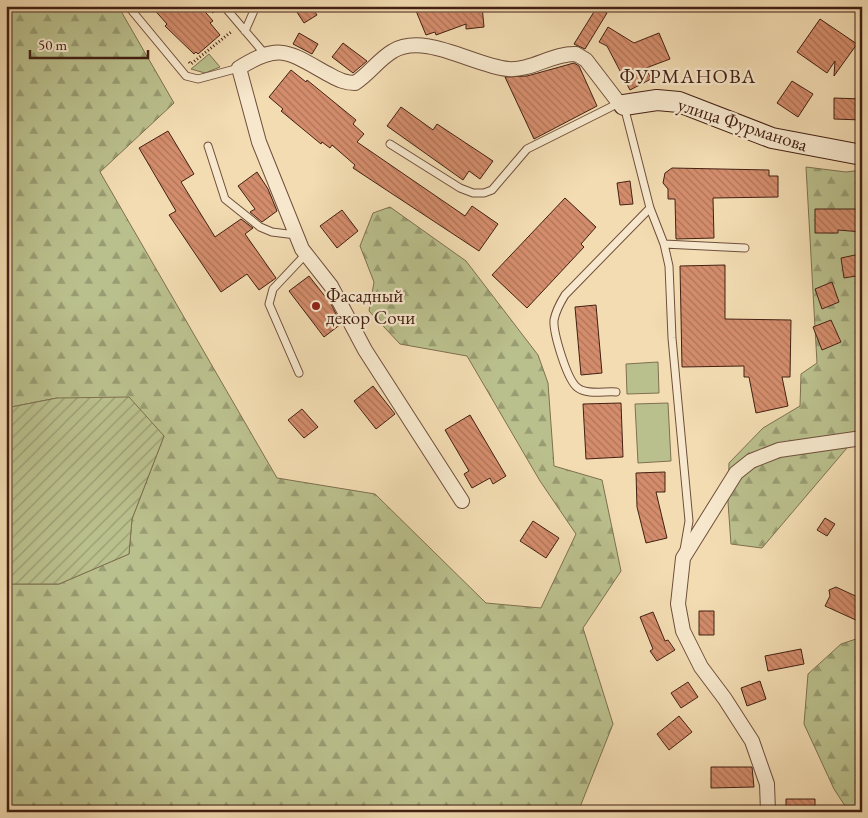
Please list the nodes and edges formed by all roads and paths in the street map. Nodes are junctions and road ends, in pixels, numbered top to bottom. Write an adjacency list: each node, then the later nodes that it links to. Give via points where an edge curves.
1 (128, 6): 8 (lane, via 186,76 198,79)
2 (224, 6): 4 (lane)
3 (256, 6): 4 (lane)
4 (245, 31): 6 (lane)
5 (223, 39): 7 (path, via 191,64)
6 (264, 53): 8 (street); 9 (street, via 272,51 294,55 344,83 355,83 384,57 403,46 416,44 510,69 576,54 586,60)
7 (185, 57)
8 (239, 68): 14 (street, via 259,142)
9 (621, 104): 10 (lane, via 527,149 499,184 484,193 460,188); 12 (street, улица Фурманова, via 657,100 679,102 772,138); 13 (lane)
10 (390, 144)
11 (208, 146): 14 (lane, via 225,199 260,227)
12 (862, 155)
13 (650, 208): 15 (lane); 19 (lane, via 565,295 554,319 554,331 575,387 587,391)
14 (296, 235): 17 (street)
15 (664, 244): 16 (lane); 22 (lane, via 669,266 672,338 689,521)
16 (745, 248)
17 (305, 255): 18 (lane, via 273,289 269,304); 21 (street, via 331,286 365,350)
18 (299, 373)
19 (616, 392)
20 (862, 438): 22 (street, via 779,450 751,461 736,473)
21 (462, 501)
22 (683, 558): 23 (street, via 678,604 683,631 701,667 752,741 767,784)
23 (768, 812)

